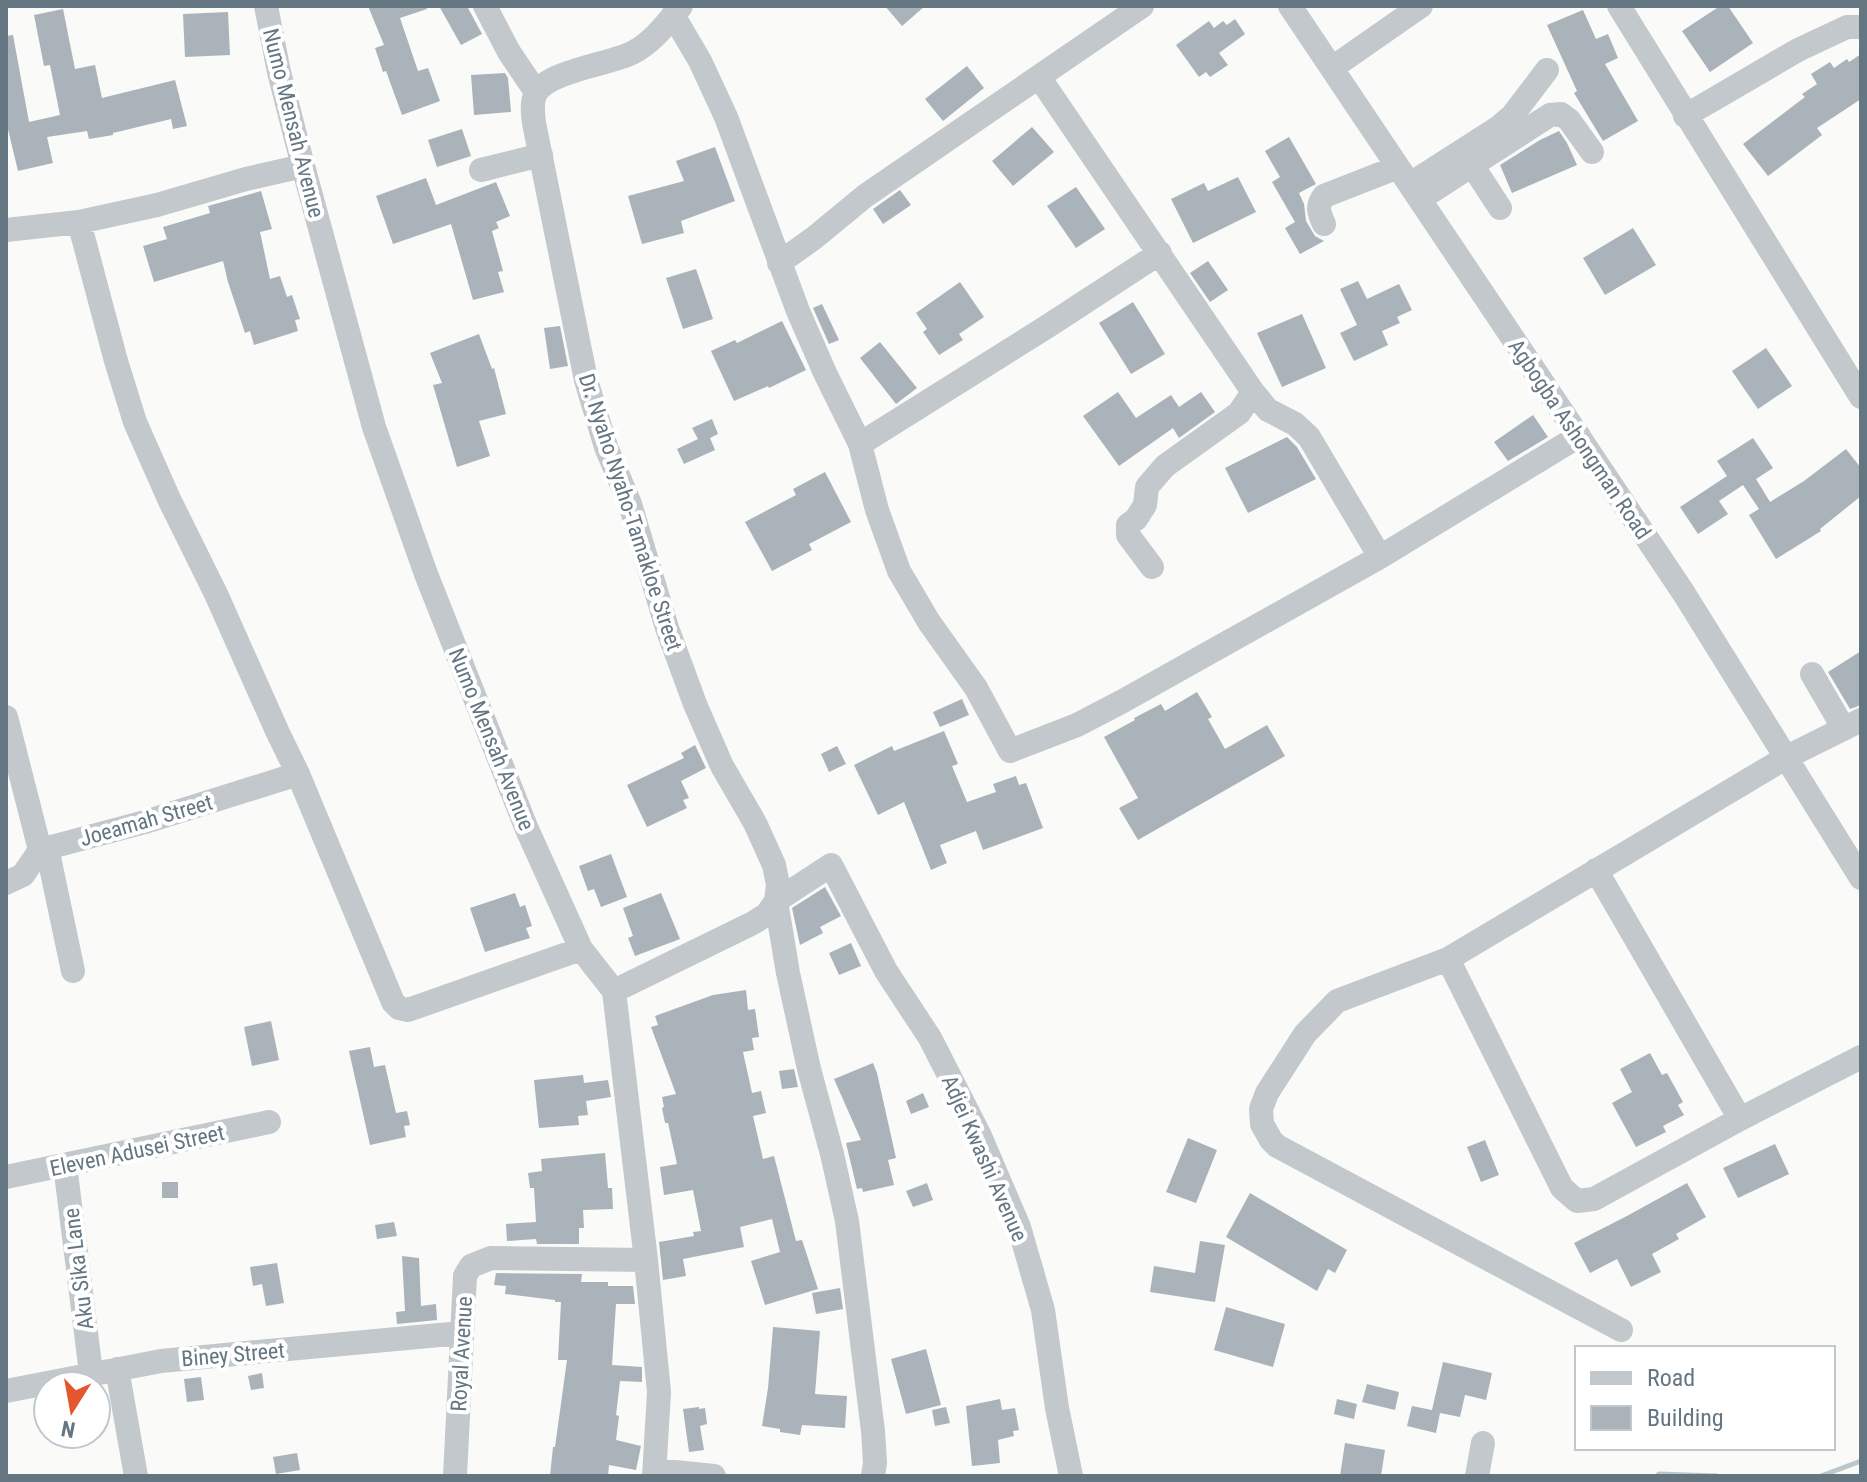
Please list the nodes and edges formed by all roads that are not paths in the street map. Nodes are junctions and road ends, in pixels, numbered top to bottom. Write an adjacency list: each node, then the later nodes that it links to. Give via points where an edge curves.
1 (266, 6): 17 (street, Numo Mensah Avenue)
2 (485, 6): 12 (street)
3 (1142, 6): 11 (street)
4 (1290, 6): 9 (street, Agbogba Ashongman Road)
5 (1421, 6): 9 (street)
6 (1619, 6): 13 (street)
7 (677, 10): 12 (street, via 651,41 629,54 548,82); 25 (street, via 726,117)
8 (1861, 27): 13 (street, via 1847,27 1798,50)
9 (1332, 68): 19 (street, Agbogba Ashongman Road)
10 (1547, 70): 19 (street, via 1506,121)
11 (1039, 77): 24 (street); 25 (street, via 865,196)
12 (536, 92): 15 (street, Dr. Nyaho Nyaho-Tamakloe Street, via 533,114)
13 (1685, 116): 27 (street)
14 (1592, 152): 16 (street, via 1569,120 1556,114)
15 (541, 155): 18 (street); 41 (street, Dr. Nyaho Nyaho-Tamakloe Street, via 586,380 606,447 630,504 695,704 774,865)
16 (1472, 165): 19 (street); 20 (street)
17 (303, 166): 21 (street); 42 (street, Numo Mensah Avenue, via 374,427 426,574 526,827)
18 (481, 170)
19 (1409, 183): 22 (street, via 1324,196 1318,207); 28 (street, Agbogba Ashongman Road)
20 (1500, 208)
21 (79, 222): 23 (street); 36 (street, via 135,422)
22 (1324, 224)
23 (6, 230)
24 (1160, 253): 26 (street); 29 (street)
25 (779, 263): 29 (street)
26 (1253, 392): 30 (street, via 1268,410 1309,437); 31 (street, via 1239,413 1165,466 1147,487 1145,505 1127,530)
27 (1861, 397)
28 (1579, 436): 30 (street); 35 (street, Agbogba Ashongman Road)
29 (860, 444): 30 (street, via 899,571 976,688 1010,751 1077,725)
30 (1380, 557)
31 (1152, 567)
32 (1812, 674): 34 (street)
33 (6, 717): 37 (street)
34 (1852, 724): 35 (street)
35 (1787, 757): 38 (street, Agbogba Ashongman Road); 39 (street)
36 (298, 774): 37 (street, Joeamah Street); 42 (street, via 399,1008 408,1010)
37 (44, 849): 40 (street, via 23,875); 44 (street)
38 (1857, 861)
39 (1596, 870): 43 (street); 47 (street)
40 (6, 883)
41 (776, 901): 45 (street, via 753,923); 64 (street, Dr. Nyaho Nyaho-Tamakloe Street, via 809,1069 847,1221 873,1431); 65 (street, Adjei Kwashi Avenue, via 831,865 886,971 930,1038 1019,1227 1043,1310)
42 (581, 949): 45 (street, Numo Mensah Avenue)
43 (1448, 959): 47 (street, via 1562,1188 1577,1201 1594,1199); 52 (street, via 1330,1007 1305,1034 1267,1093 1262,1124 1277,1146)
44 (73, 971)
45 (614, 991): 51 (street)
46 (1861, 1057): 47 (street)
47 (1740, 1119)
48 (269, 1122): 49 (street, Eleven Adusei Street)
49 (65, 1165): 50 (street, Eleven Adusei Street); 55 (street, Aku Sika Lane)
50 (6, 1177)
51 (646, 1260): 53 (street, Royal Avenue, via 491,1258 471,1266 465,1276); 60 (street, via 659,1392)
52 (1621, 1330)
53 (461, 1333): 54 (street, Biney Street); 62 (street, Royal Avenue)
54 (117, 1369): 56 (street, Biney Street); 61 (street)
55 (91, 1370)
56 (110, 1370)
57 (32, 1385): 58 (street, Biney Street)
58 (6, 1391)
59 (1483, 1443): 66 (street)
60 (654, 1473): 63 (street)
61 (136, 1476)
62 (455, 1476)
63 (714, 1476)
64 (873, 1476)
65 (1071, 1476)
66 (1477, 1476)

